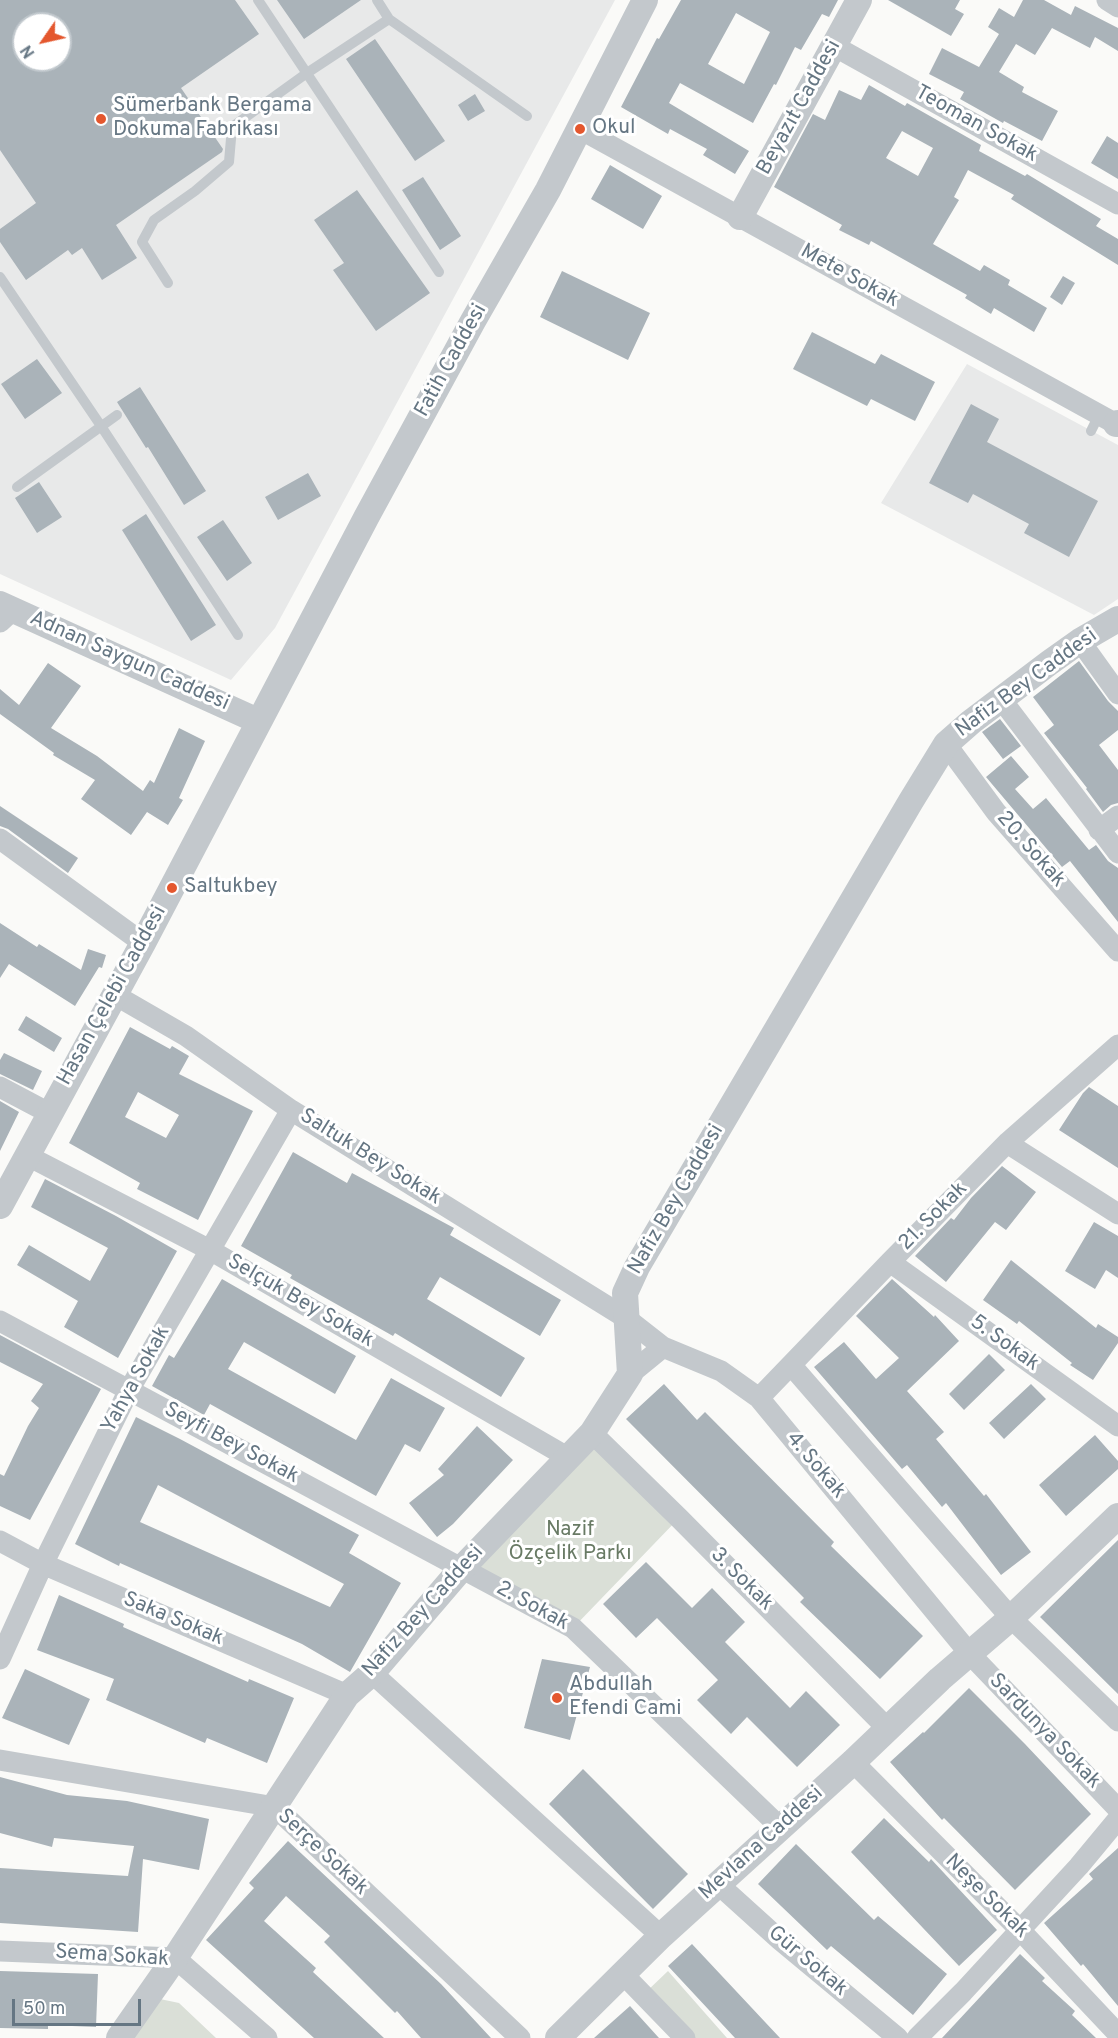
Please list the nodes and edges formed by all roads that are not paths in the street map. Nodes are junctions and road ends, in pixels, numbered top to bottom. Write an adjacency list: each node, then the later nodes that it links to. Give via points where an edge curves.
1 (258, 0): 9 (lane)
2 (376, 0): 7 (lane)
3 (645, 0): 11 (street, Fatih Caddesi)
4 (859, 0): 8 (street, Beyazıt Caddesi)
5 (1107, 0): 6 (street)
6 (1118, 7)
7 (390, 19): 9 (lane); 10 (lane)
8 (834, 46): 12 (street, Teoman Sokak); 13 (street, Beyazıt Caddesi)
9 (307, 73): 14 (lane); 16 (lane, via 232,127 229,162 154,220 142,243)
10 (527, 116)
11 (580, 129): 13 (street, Mete Sokak); 27 (street, Fatih Caddesi)
12 (1118, 204)
13 (740, 217): 18 (street, Mete Sokak)
14 (439, 272)
15 (0, 277): 19 (lane)
16 (168, 283)
17 (117, 415): 19 (lane)
18 (1109, 424)
19 (101, 426): 20 (lane); 23 (lane)
20 (17, 487)
21 (4, 612): 27 (street, Adnan Saygun Caddesi)
22 (1118, 619): 24 (street, Nafiz Bey Caddesi)
23 (238, 635)
24 (1080, 641): 25 (street); 26 (street, Nafiz Bey Caddesi)
25 (1118, 694)
26 (1001, 699): 28 (street, Nafiz Bey Caddesi); 30 (street)
27 (258, 721): 33 (street, Hasan Çelebi Caddesi)
28 (946, 744): 34 (street, 20. Sokak, via 996,812); 46 (street, Nafiz Bey Caddesi, via 637,1267 625,1293)
29 (1118, 816): 30 (street)
30 (1099, 830): 32 (street)
31 (1, 842): 33 (street)
32 (1118, 853)
33 (143, 944): 35 (street, Hasan Çelebi Caddesi)
34 (1118, 951)
35 (115, 995): 38 (street, Saltuk Bey Sokak, via 186,1036); 39 (street, Hasan Çelebi Caddesi)
36 (1118, 1045): 40 (street, 21. Sokak)
37 (0, 1087): 39 (street)
38 (291, 1110): 44 (street, Yahya Sokak); 46 (street, Saltuk Bey Sokak)
39 (49, 1113): 41 (street, Hasan Çelebi Caddesi)
40 (1007, 1143): 43 (street); 45 (street, 21. Sokak)
41 (26, 1155): 42 (street, Hasan Çelebi Caddesi); 44 (street, Selçuk Bey Sokak)
42 (0, 1206)
43 (1118, 1214)
44 (210, 1250): 51 (street, Yahya Sokak); 55 (street, Selçuk Bey Sokak)
45 (890, 1262): 49 (street, 21. Sokak); 53 (street, 5. Sokak)
46 (626, 1318): 48 (street, 4. Sokak); 50 (street, Nafiz Bey Caddesi)
47 (0, 1321): 51 (street, Seyfi Bey Sokak)
48 (663, 1347): 50 (street); 52 (street, 4. Sokak, via 721,1371)
49 (791, 1365): 52 (street, 21. Sokak); 60 (street)
50 (630, 1374): 54 (street, Nafiz Bey Caddesi)
51 (129, 1389): 58 (street, Yahya Sokak); 59 (street, Seyfi Bey Sokak)
52 (759, 1398): 61 (street, 4. Sokak)
53 (1118, 1426)
54 (592, 1433): 55 (street, Nafiz Bey Caddesi); 66 (street, 3. Sokak)
55 (568, 1458): 59 (street, Nafiz Bey Caddesi)
56 (1118, 1516): 60 (street, Mevlana Caddesi)
57 (0, 1541): 58 (street, Saka Sokak)
58 (43, 1564): 62 (street, Yahya Sokak); 64 (street, Saka Sokak)
59 (461, 1569): 63 (street, Nafiz Bey Caddesi); 72 (street, 2. Sokak, via 573,1628)
60 (1011, 1618): 61 (street, Mevlana Caddesi); 65 (street)
61 (970, 1654): 66 (street, Mevlana Caddesi); 70 (street, Sardunya Sokak)
62 (0, 1659)
63 (372, 1673): 64 (street, Nafiz Bey Caddesi); 75 (street)
64 (347, 1695): 69 (street, Nafiz Bey Caddesi)
65 (1118, 1721)
66 (888, 1729): 68 (street, Mevlana Caddesi)
67 (0, 1760): 69 (street, Serçe Sokak)
68 (853, 1762): 72 (street, Mevlana Caddesi); 74 (street, Neşe Sokak)
69 (275, 1807): 77 (street, Nafiz Bey Caddesi); 82 (street, Serçe Sokak)
70 (1118, 1809)
71 (1118, 1819): 74 (street)
72 (780, 1827): 73 (street, Mevlana Caddesi)
73 (718, 1884): 75 (street, Mevlana Caddesi); 85 (street, Gür Sokak)
74 (1020, 1930): 79 (street, Neşe Sokak); 86 (street)
75 (661, 1936): 78 (street, Mevlana Caddesi)
76 (0, 1951): 77 (street, Sema Sokak)
77 (175, 1958): 80 (street, Nafiz Bey Caddesi); 81 (street, Sema Sokak)
78 (623, 1974): 83 (street, Mevlana Caddesi); 84 (street)
79 (1118, 2034)
80 (119, 2038)
81 (267, 2038)
82 (520, 2038)
83 (558, 2038)
84 (685, 2038)
85 (898, 2038)
86 (917, 2038)

